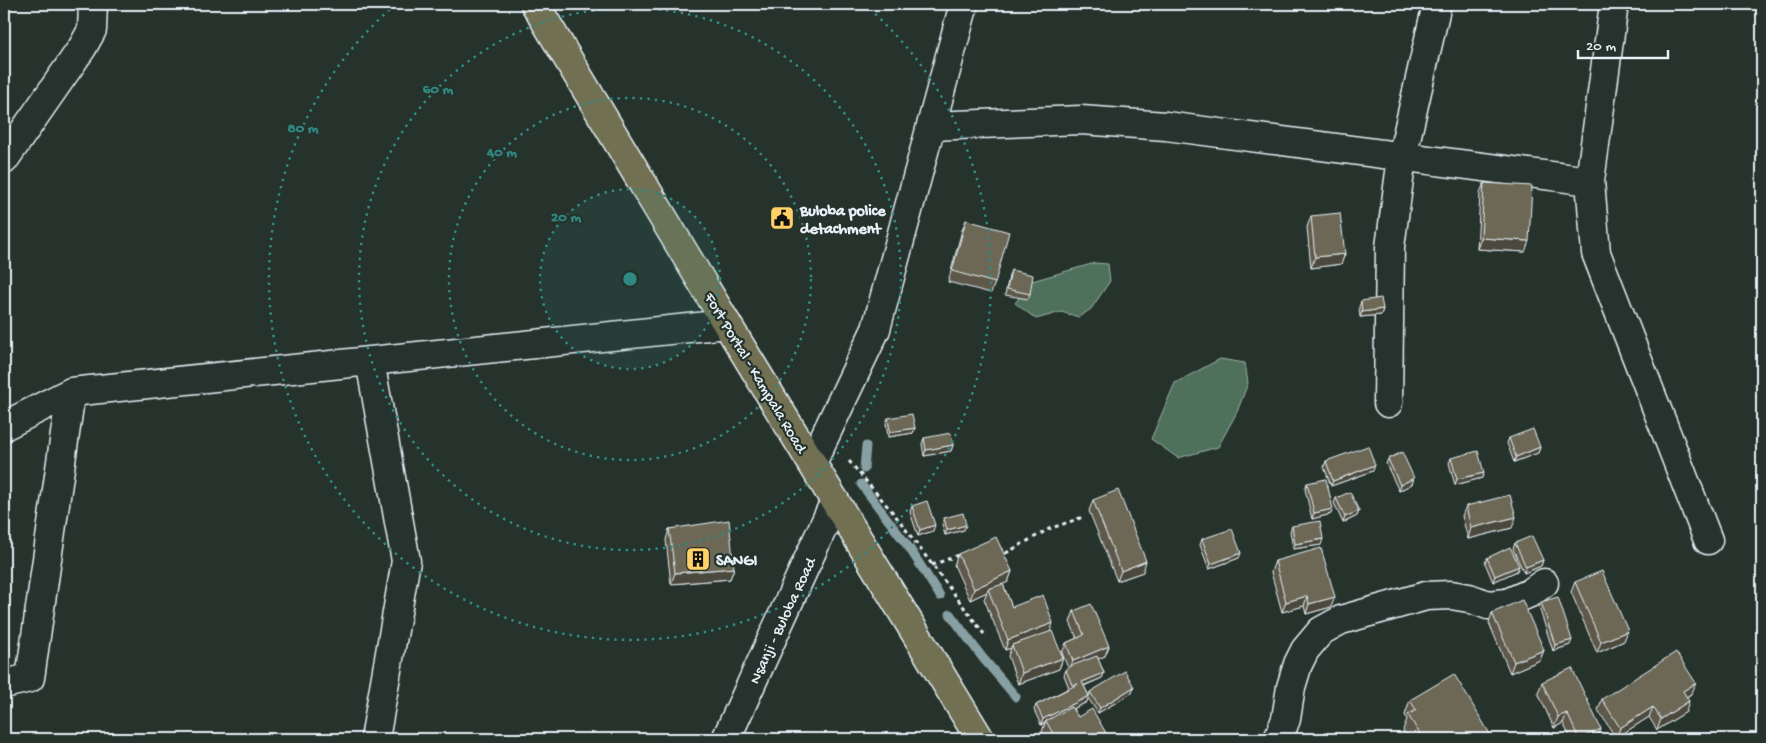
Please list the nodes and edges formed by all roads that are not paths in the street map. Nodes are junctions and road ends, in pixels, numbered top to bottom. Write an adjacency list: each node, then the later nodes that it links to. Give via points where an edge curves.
1 (93, 4): 8 (street, via 92,30 82,48)
2 (535, 4): 10 (main road, Fort Portal - Kampala Road)
3 (964, 4): 6 (street)
4 (1437, 4): 7 (street)
5 (1614, 4): 9 (street)
6 (931, 126): 7 (street, via 1081,120 1166,126); 15 (street, via 876,329)
7 (1402, 157): 9 (street); 13 (street, via 1390,247)
8 (4, 160)
9 (1590, 181): 17 (street, via 1596,253)
10 (727, 324): 11 (street); 15 (main road, Fort Portal - Kampala Road)
11 (370, 361): 12 (street); 20 (street, via 406,561)
12 (71, 392): 14 (street); 19 (street, via 30,678)
13 (1388, 402)
14 (4, 426)
15 (812, 463): 16 (main road, Fort Portal - Kampala Road)
16 (835, 500): 21 (street, Nsanji - Buloba Road); 22 (main road, Fort Portal - Kampala Road)
17 (1708, 540)
18 (1544, 584): 23 (street, via 1507,603 1488,605 1451,595 1426,596 1341,620 1321,631 1298,664)
19 (4, 684)
20 (375, 739)
21 (726, 739)
22 (980, 739)
23 (1278, 739)

